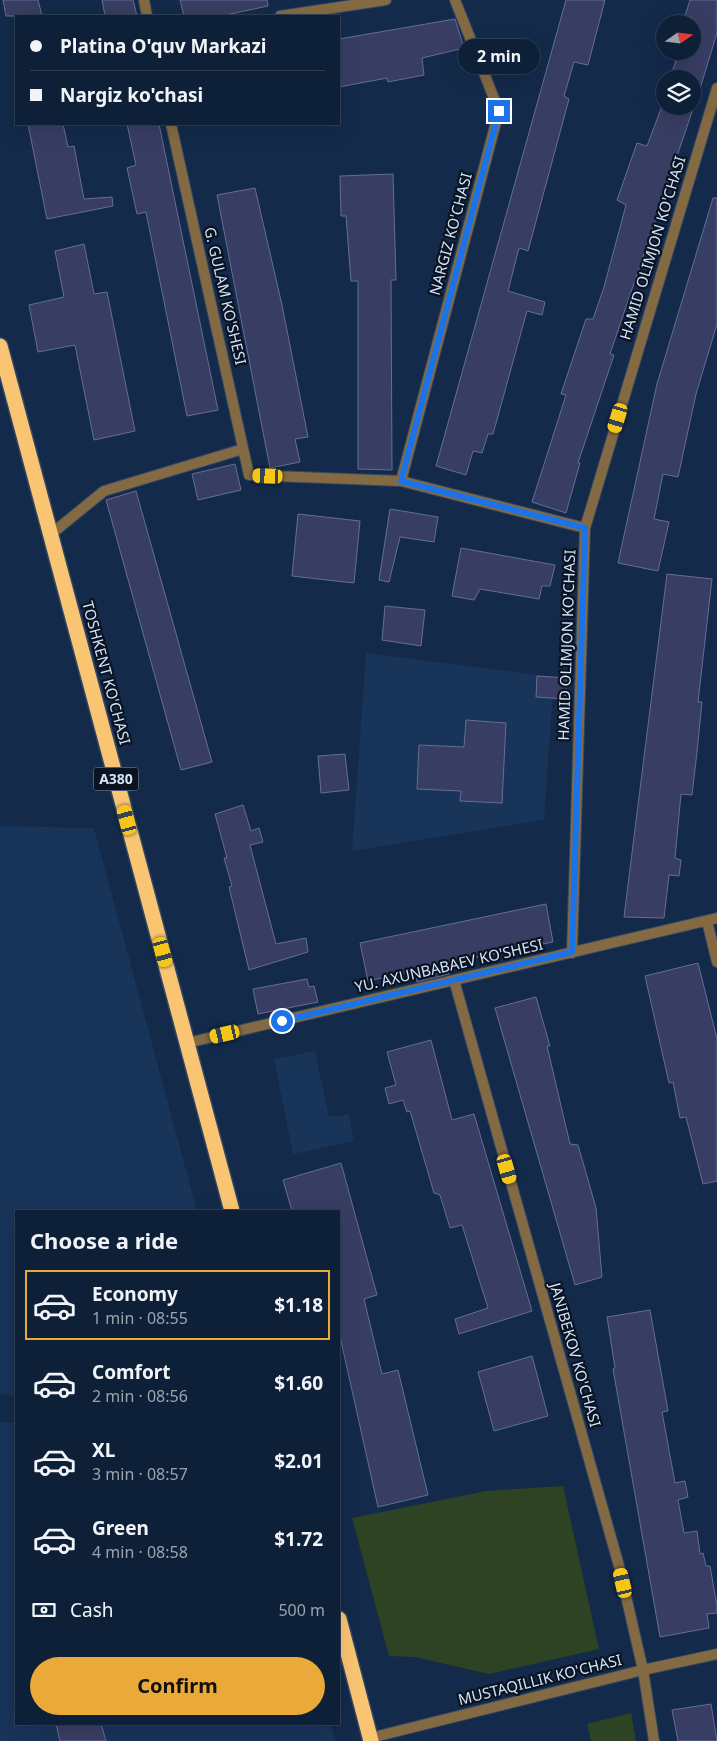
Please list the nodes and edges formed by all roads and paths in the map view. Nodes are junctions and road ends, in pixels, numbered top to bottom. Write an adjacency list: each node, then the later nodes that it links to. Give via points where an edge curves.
1 (144, 0): 4 (street)
2 (386, 0): 5 (street)
3 (455, 0): 10 (street, NARGIZ KO'CHASI, via 499,111)
4 (147, 15)
5 (287, 15)
6 (717, 88): 11 (street, HAMID OLIMJON KO'CHASI)
7 (170, 125): 9 (street, G. GULAM KO'SHESI)
8 (0, 346): 12 (highway, TOSHKENT KO'CHASI / A380)
9 (243, 449): 10 (street, G. GULAM KO'SHESI, via 249,475); 12 (street, via 104,491)
10 (401, 481): 11 (street)
11 (585, 528): 14 (street, HAMID OLIMJON KO'CHASI)
12 (50, 534): 17 (highway, TOSHKENT KO'CHASI / A380)
13 (712, 920): 14 (street, YU. AXUNBABAEV KO'SHESI); 15 (street)
14 (572, 952): 16 (street, YU. AXUNBABAEV KO'SHESI)
15 (717, 962)
16 (454, 980): 17 (street, YU. AXUNBABAEV KO'SHESI); 21 (street, JANIBEKOV KO'CHASI, via 616,1556)
17 (187, 1043): 18 (highway, TOSHKENT KO'CHASI / A380)
18 (232, 1210)
19 (340, 1623): 22 (highway)
20 (717, 1654): 21 (street, MUSTAQILLIK KO'CHASI)
21 (643, 1670): 22 (street, MUSTAQILLIK KO'CHASI); 23 (street, JANIBEKOV KO'CHASI)
22 (370, 1740)
23 (654, 1741)

